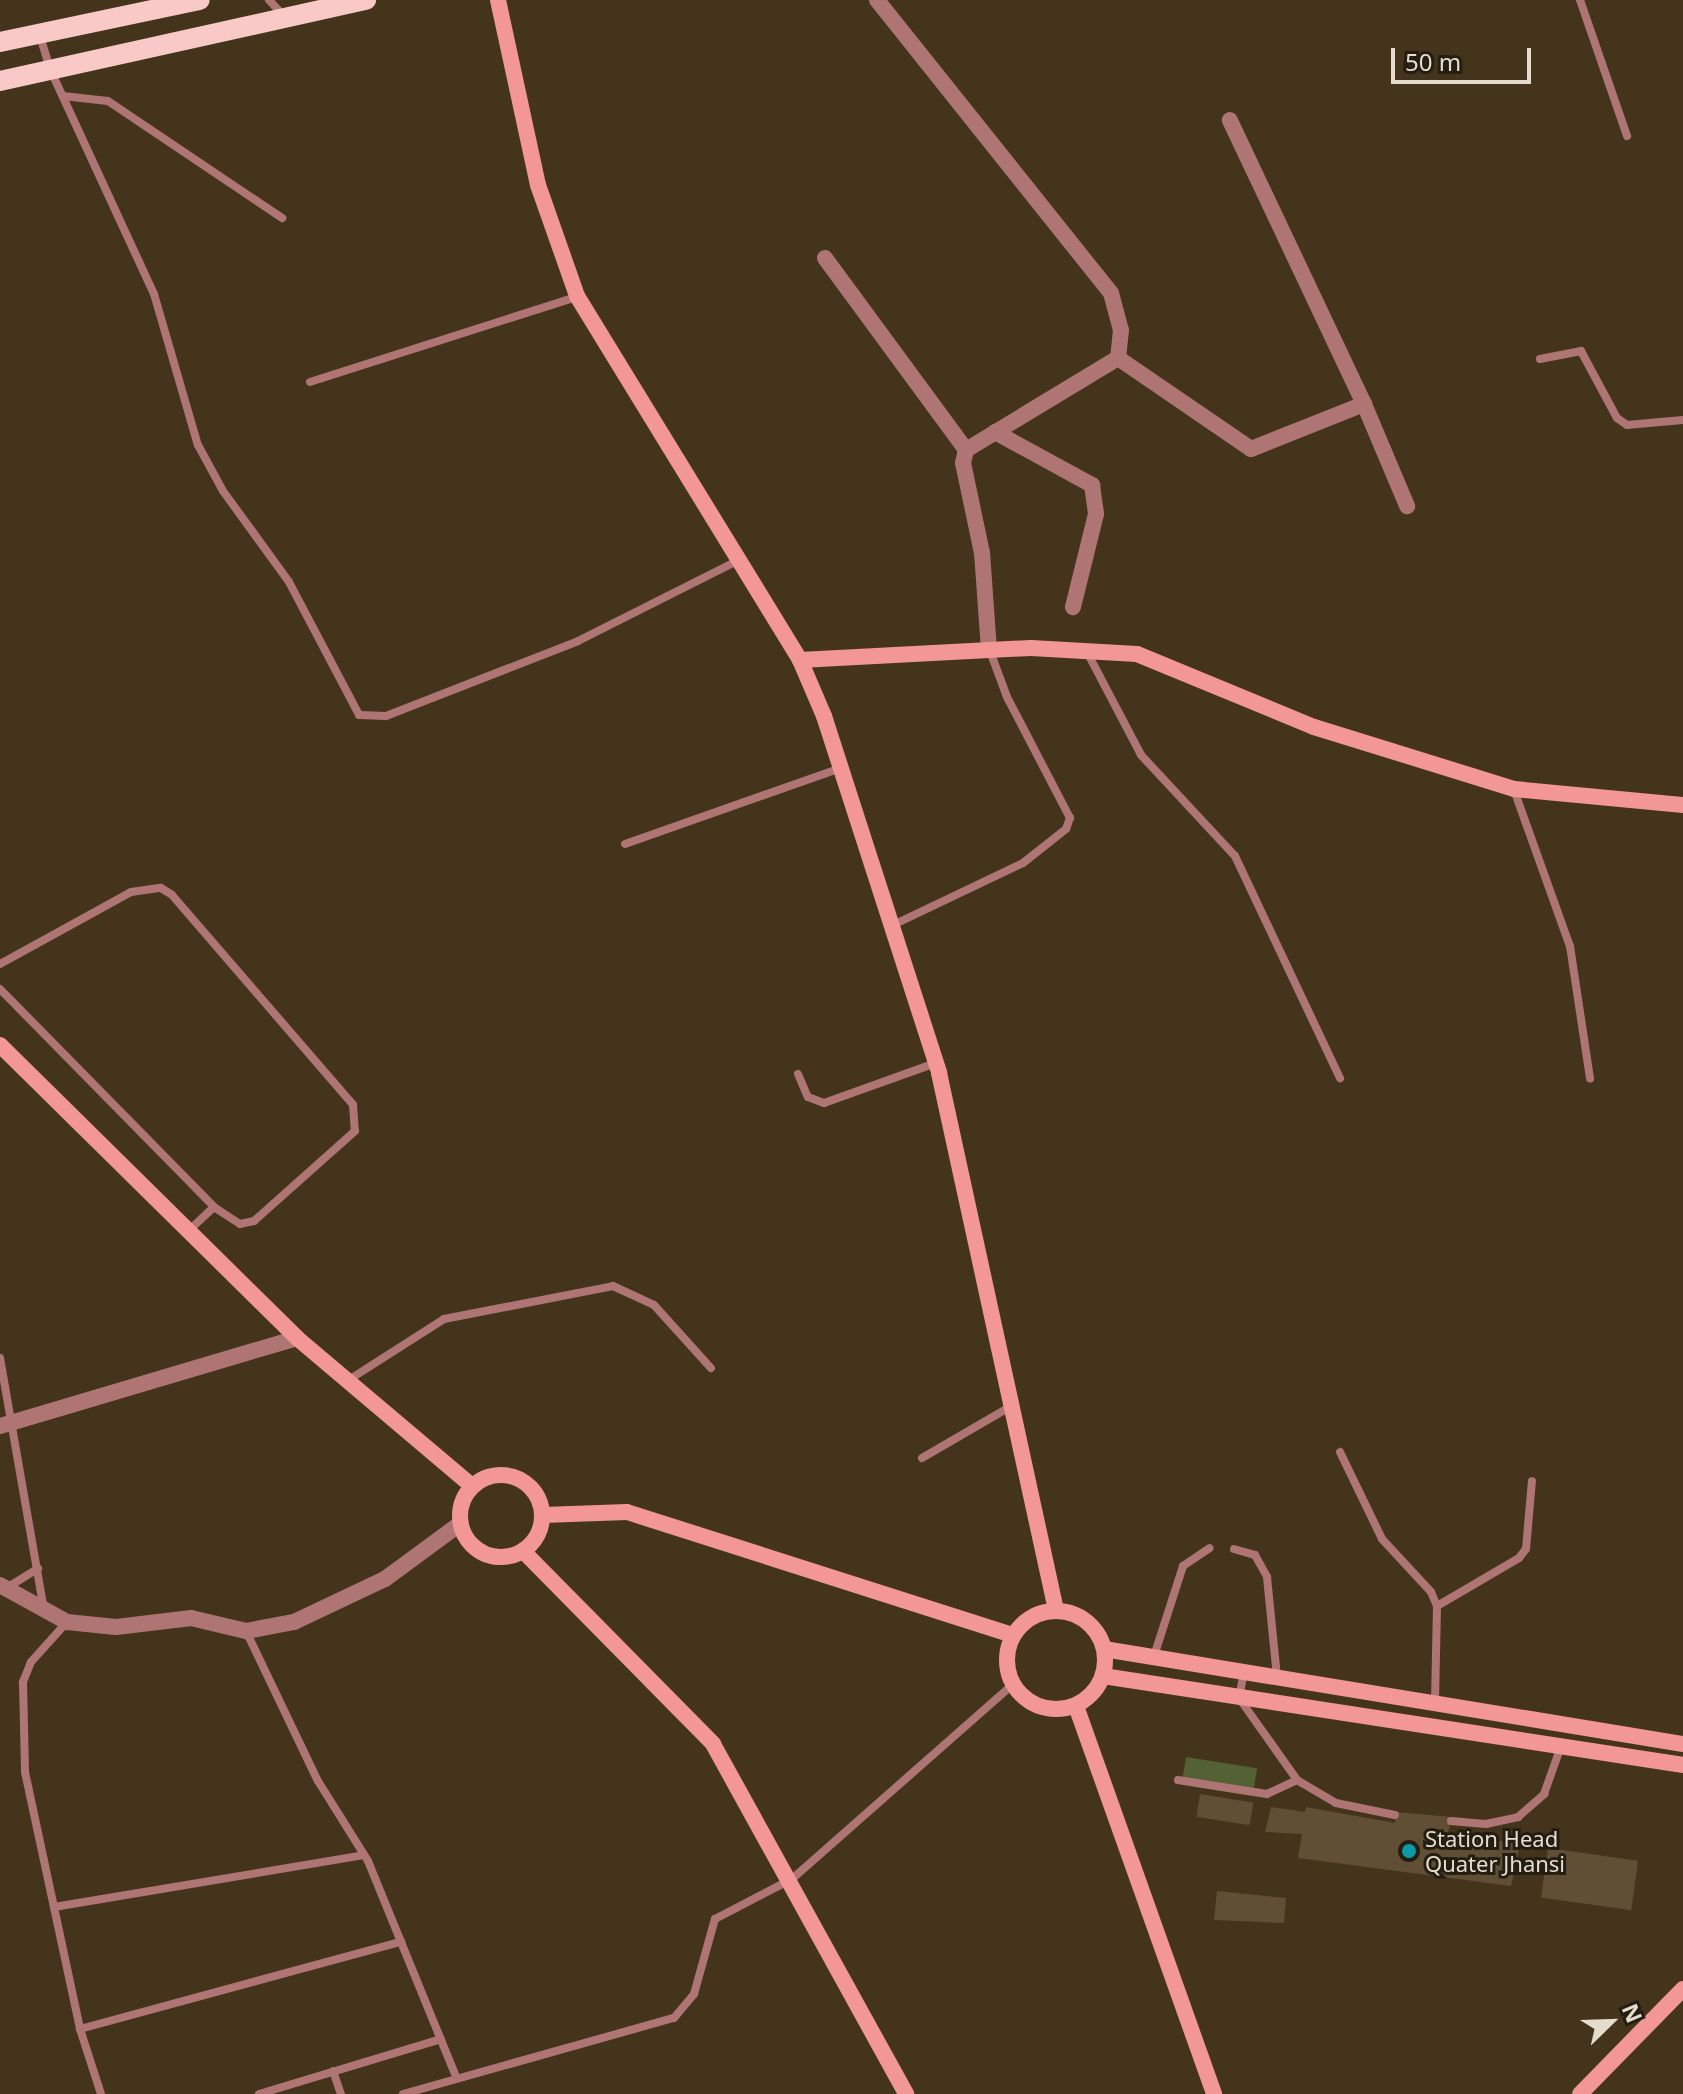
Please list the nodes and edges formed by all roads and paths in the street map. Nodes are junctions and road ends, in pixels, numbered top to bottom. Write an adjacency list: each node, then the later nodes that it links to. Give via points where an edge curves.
1 (200, 0): 7 (main road)
2 (366, 0): 6 (main road)
3 (498, 0): 16 (street, via 538,185)
4 (877, 0): 17 (street, via 1111,293 1121,330)
5 (1580, 0): 13 (lane)
6 (276, 8): 9 (main road)
7 (39, 34): 8 (main road); 9 (lane)
8 (0, 42)
9 (50, 69): 10 (main road); 11 (lane)
10 (0, 81)
11 (63, 96): 14 (lane, via 108,101); 25 (lane, via 154,294 198,445 223,491 289,582 359,715 386,716 578,641)
12 (1230, 120): 20 (street)
13 (1627, 136)
14 (282, 218)
15 (825, 258): 23 (street)
16 (577, 296): 19 (lane); 25 (street)
17 (1118, 358): 20 (street, via 1251,449); 22 (street)
18 (1540, 359): 21 (lane, via 1581,351 1617,418 1627,425)
19 (310, 382)
20 (1364, 404): 24 (street)
21 (1683, 420)
22 (995, 432): 23 (street); 26 (street, via 1092,485 1096,514)
23 (966, 450): 27 (street, via 963,463 982,553)
24 (1407, 506)
25 (737, 561): 29 (street)
26 (1073, 607)
27 (989, 650): 28 (street); 29 (street); 34 (lane, via 1007,697 1070,818 1066,829 1023,863)
28 (1086, 652): 31 (street, via 1137,654 1314,727); 40 (lane, via 1141,755 1235,856)
29 (800, 660): 30 (street)
30 (841, 768): 33 (lane); 34 (street)
31 (1514, 789): 32 (street); 41 (lane, via 1570,946)
32 (1683, 805)
33 (625, 844)
34 (893, 925): 38 (street)
35 (0, 964): 42 (lane, via 131,892 161,888 172,895 357,1112 355,1131 254,1221 240,1224)
36 (0, 989): 42 (lane)
37 (0, 1045): 43 (street)
38 (936, 1063): 39 (lane, via 824,1103 808,1097); 48 (street)
39 (798, 1074)
40 (1340, 1078)
41 (1590, 1079)
42 (214, 1207): 43 (lane)
43 (188, 1231): 44 (street)
44 (297, 1338): 47 (street); 49 (street)
45 (0, 1358): 49 (lane)
46 (711, 1368): 47 (lane, via 654,1305 613,1286 444,1319)
47 (347, 1381): 53 (street)
48 (1013, 1405): 51 (lane); 62 (street)
49 (7, 1423): 59 (lane)
50 (1340, 1452): 61 (lane, via 1382,1539 1431,1592)
51 (922, 1458)
52 (1532, 1481): 61 (lane, via 1526,1549)
53 (472, 1486): 54 (street, via 495,1474 522,1480 533,1489); 55 (street, via 464,1497)
54 (543, 1515): 58 (street, via 541,1529); 66 (street, via 627,1512)
55 (461, 1523): 58 (street, via 465,1535 484,1553 497,1557); 65 (street, via 385,1579 294,1622)
56 (1210, 1548): 68 (lane, via 1183,1566)
57 (1234, 1549): 71 (lane, via 1255,1555 1267,1577)
58 (523, 1551): 84 (street, via 713,1744)
59 (38, 1568): 60 (lane); 63 (lane)
60 (3, 1587): 63 (street)
61 (1437, 1606): 74 (lane)
62 (1056, 1610): 66 (street, via 1037,1614); 67 (street, via 1082,1617)
63 (45, 1613): 64 (street)
64 (67, 1622): 65 (street, via 116,1627 191,1618); 85 (lane, via 31,1662 23,1682 25,1772)
65 (246, 1631): 83 (lane, via 318,1781)
66 (1013, 1635): 72 (street, via 1007,1659)
67 (1104, 1649): 68 (street); 70 (street)
68 (1154, 1657): 69 (street)
69 (1244, 1672): 71 (street); 73 (lane)
70 (1103, 1676): 73 (street); 75 (street)
71 (1277, 1678): 74 (street)
72 (1013, 1684): 75 (street, via 1038,1706); 84 (lane)
73 (1239, 1698): 77 (street); 80 (lane)
74 (1435, 1702): 76 (street)
75 (1076, 1706): 97 (street)
76 (1683, 1744)
77 (1560, 1749): 78 (street); 82 (lane, via 1544,1794 1518,1817 1486,1824)
78 (1683, 1765)
79 (1178, 1780): 80 (lane, via 1267,1794)
80 (1297, 1780): 81 (lane, via 1336,1803)
81 (1395, 1815)
82 (1451, 1821)
83 (364, 1855): 85 (lane); 86 (lane)
84 (792, 1879): 91 (lane, via 715,1919 694,1994 674,2018); 96 (street)
85 (54, 1907): 88 (lane)
86 (401, 1942): 88 (lane); 89 (lane)
87 (1683, 1989): 98 (street)
88 (80, 2029): 92 (lane)
89 (441, 2039): 90 (lane); 91 (lane)
90 (333, 2071): 93 (lane); 94 (lane)
91 (457, 2079): 95 (lane)
92 (101, 2094)
93 (259, 2094)
94 (341, 2094)
95 (403, 2094)
96 (906, 2094)
97 (1214, 2094)
98 (1580, 2094)

